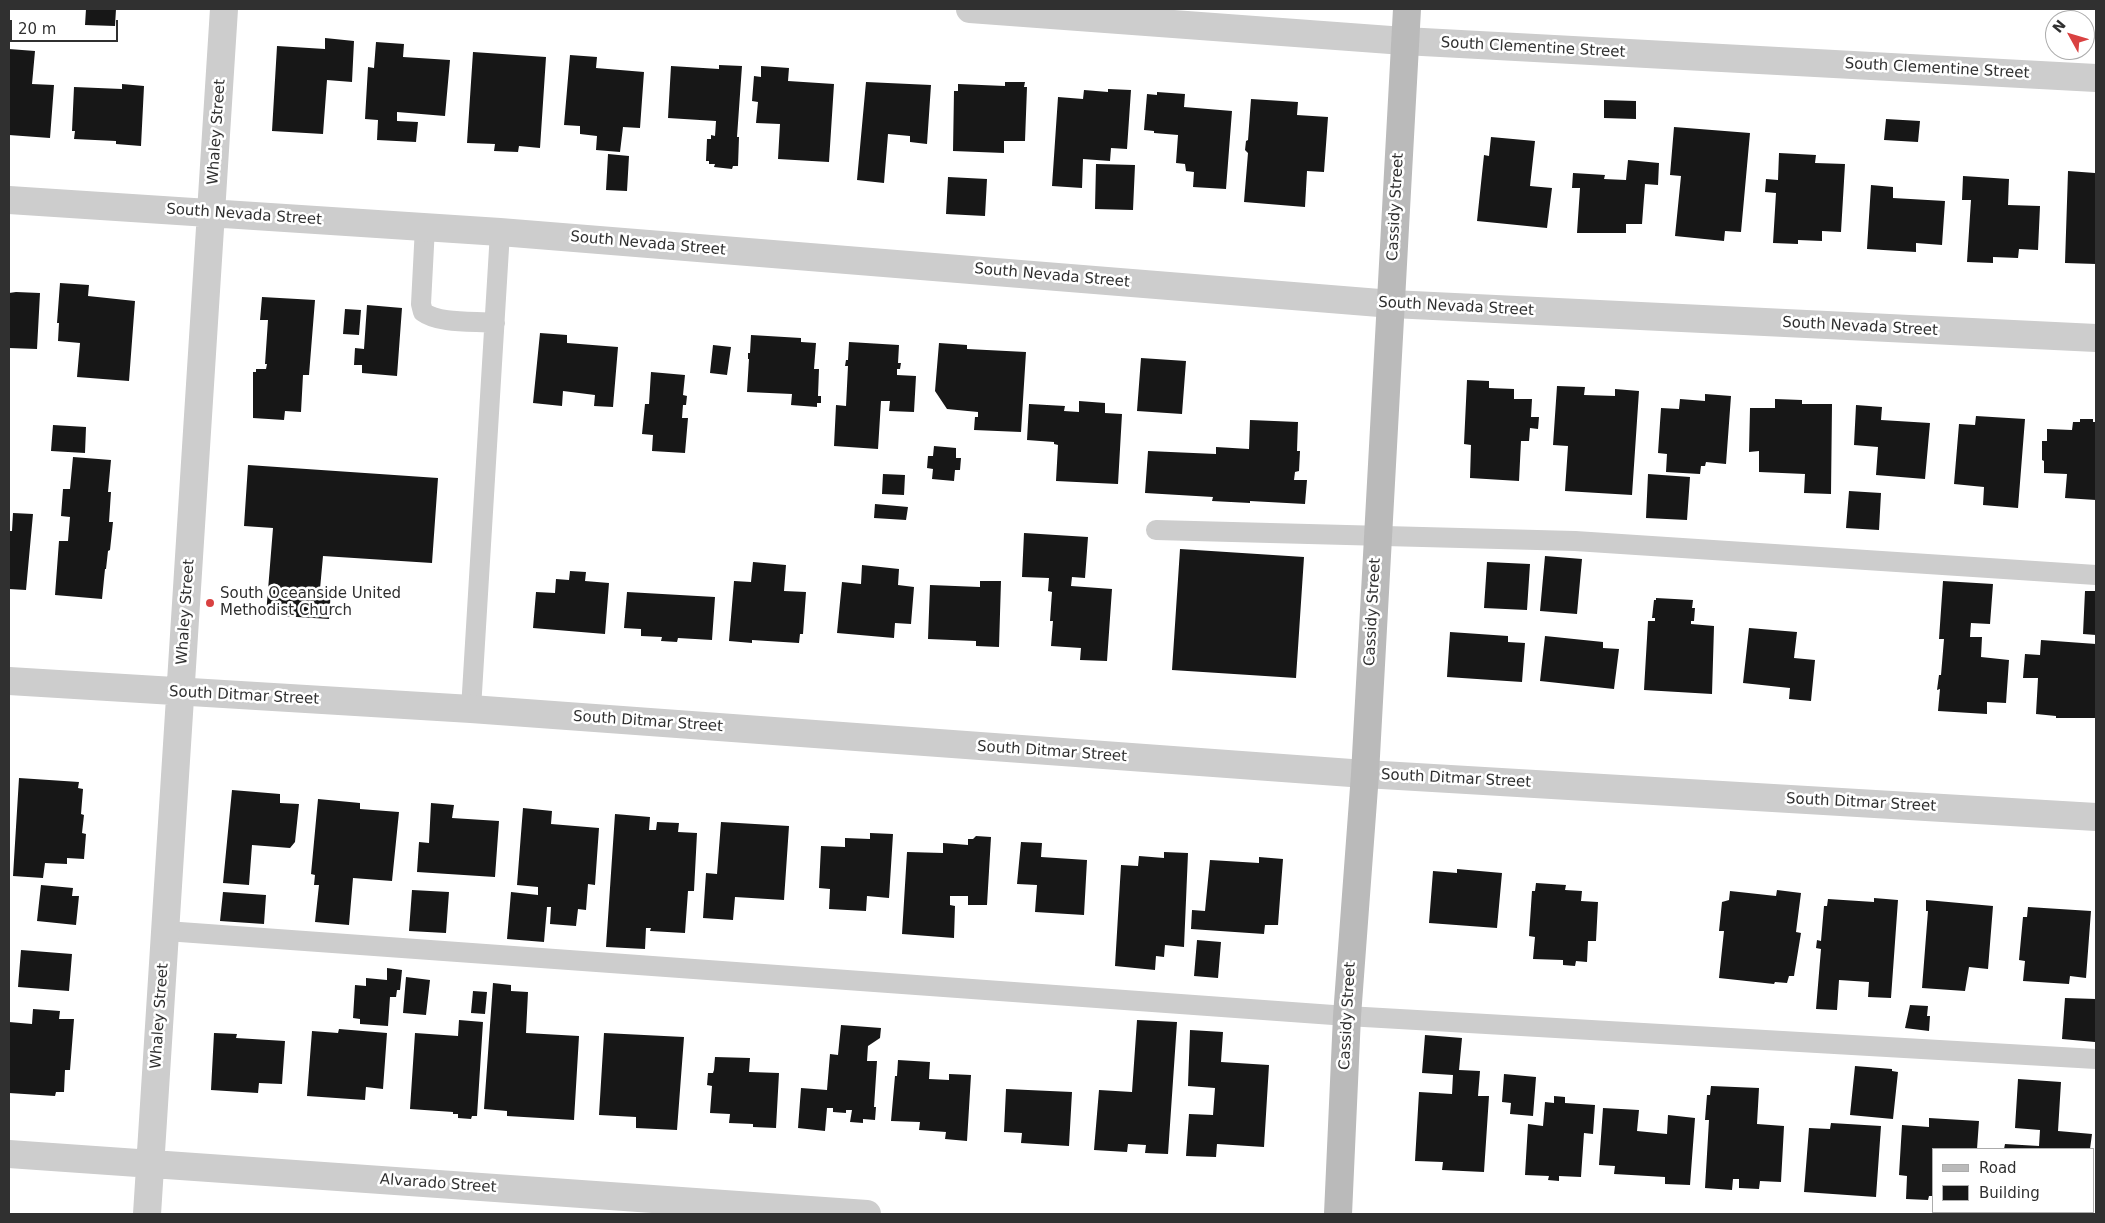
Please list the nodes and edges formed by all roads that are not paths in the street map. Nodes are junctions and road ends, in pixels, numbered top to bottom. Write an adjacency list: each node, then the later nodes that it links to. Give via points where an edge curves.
1 (224, 9): 7 (street, Whaley Street)
2 (970, 9): 4 (street, South Clementine Street)
3 (1407, 9): 4 (main road, Cassidy Street)
4 (1404, 41): 5 (street, South Clementine Street); 10 (main road, Cassidy Street)
5 (2096, 78)
6 (9, 200): 7 (street, South Nevada Street)
7 (212, 213): 8 (street, South Nevada Street); 17 (street, Whaley Street)
8 (425, 227): 9 (street, South Nevada Street); 11 (lane, via 423,312 440,319)
9 (500, 232): 10 (street, South Nevada Street); 11 (lane)
10 (1392, 304): 12 (street, South Nevada Street); 14 (main road, Cassidy Street)
11 (495, 323): 18 (lane)
12 (2096, 338)
13 (1156, 530): 14 (lane)
14 (1378, 535): 15 (lane, via 1575,540); 19 (main road, Cassidy Street)
15 (2096, 576)
16 (9, 681): 17 (street, South Ditmar Street)
17 (181, 693): 18 (street, South Ditmar Street); 21 (street, Whaley Street)
18 (471, 709): 19 (street, South Ditmar Street)
19 (1365, 774): 20 (street, South Ditmar Street); 22 (main road, Cassidy Street)
20 (2096, 817)
21 (166, 931): 22 (lane); 25 (street, Whaley Street)
22 (1347, 1016): 23 (lane); 28 (main road, Cassidy Street)
23 (2096, 1059)
24 (9, 1154): 25 (street, Alvarado Street)
25 (150, 1163): 26 (street, Whaley Street); 27 (street, Alvarado Street)
26 (147, 1214)
27 (867, 1214)
28 (1338, 1214)

